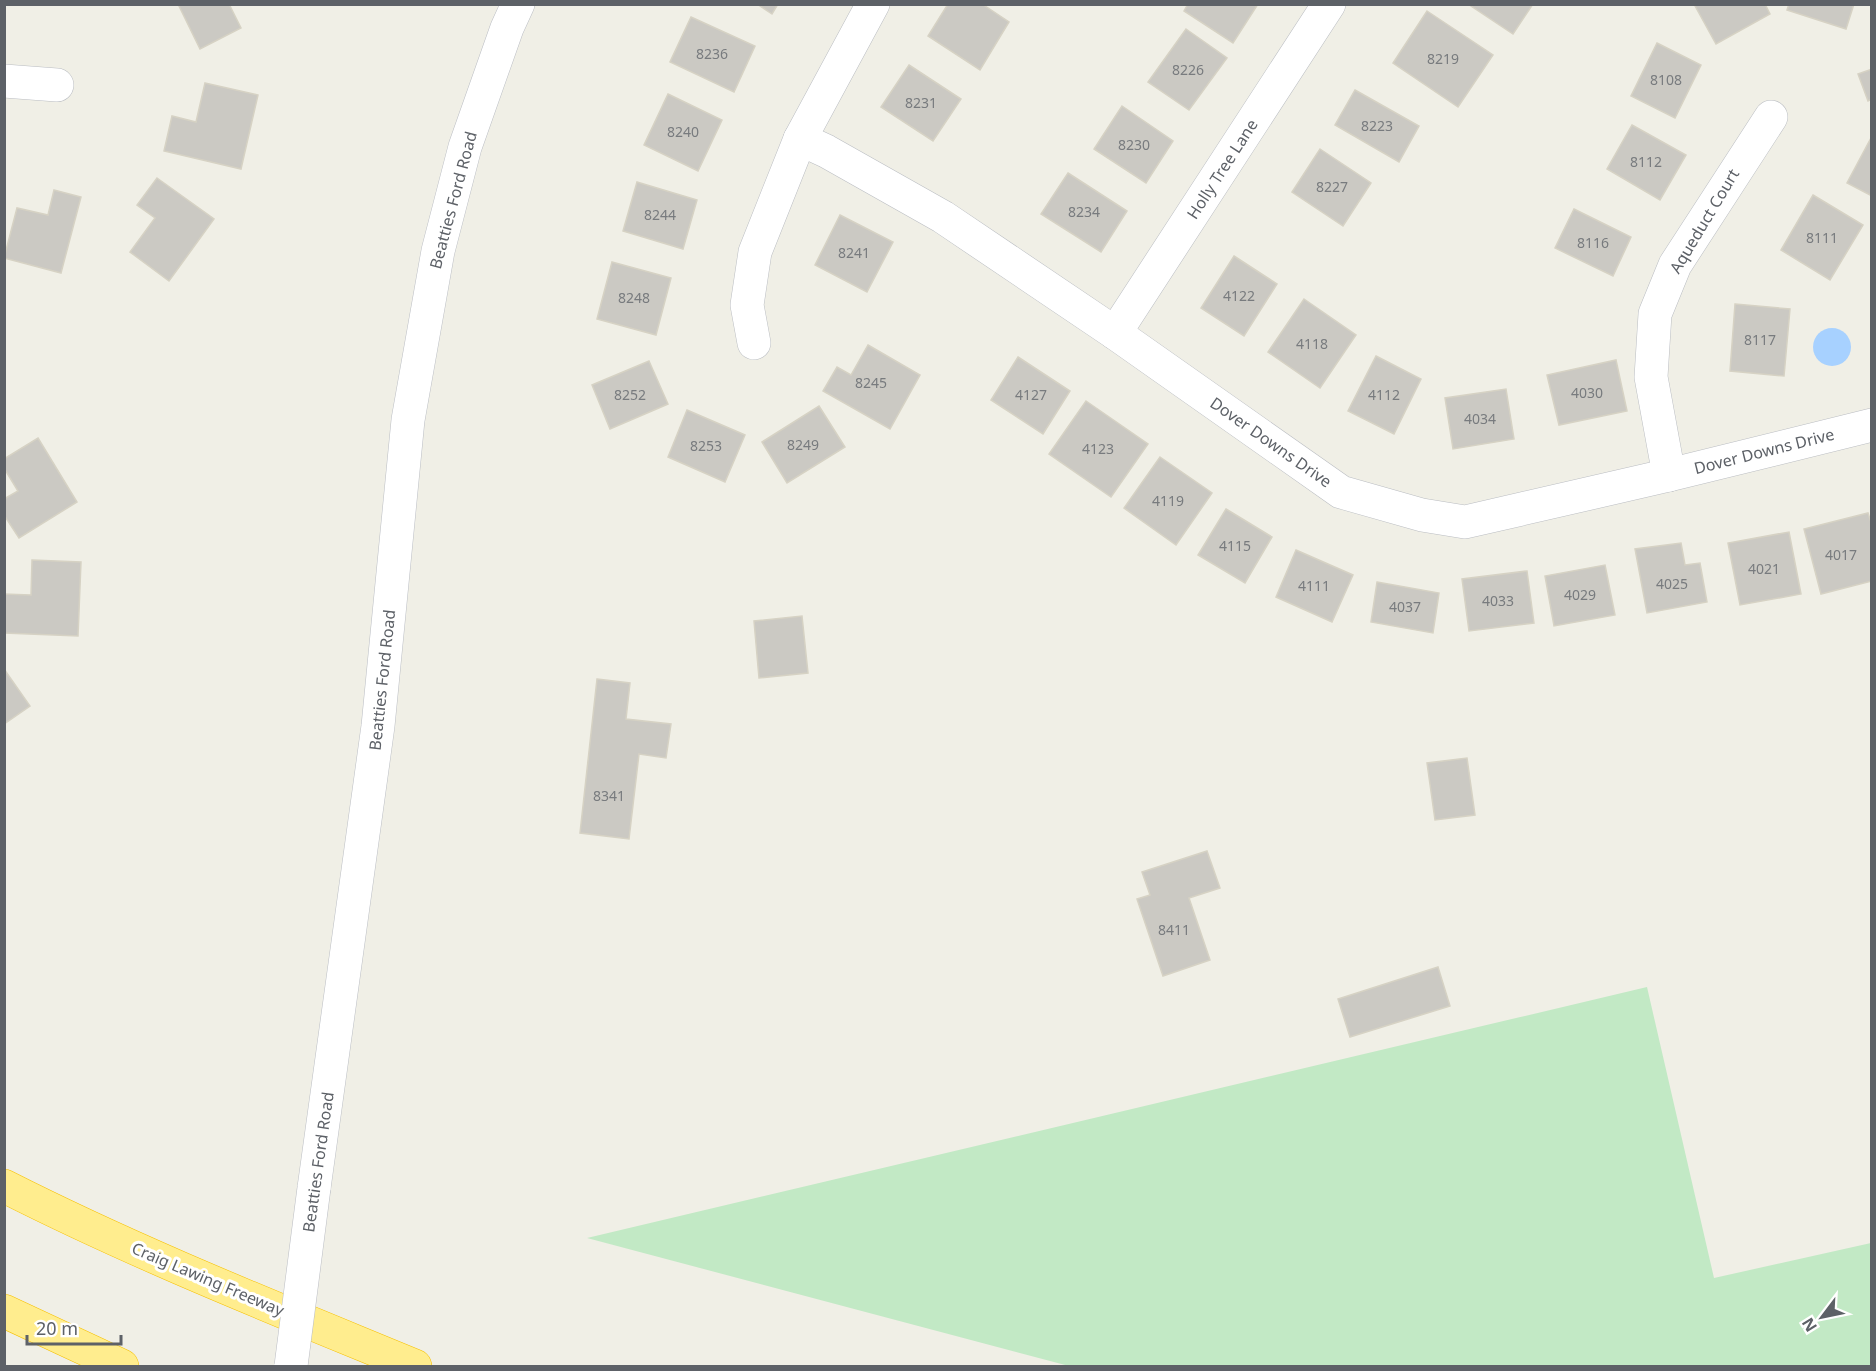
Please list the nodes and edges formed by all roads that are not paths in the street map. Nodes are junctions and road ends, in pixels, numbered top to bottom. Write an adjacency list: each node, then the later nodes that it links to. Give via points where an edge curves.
1 (518, 4): 15 (street, Beatties Ford Road, bridge, via 465,147 438,251 408,420 378,726)
2 (873, 4): 7 (street)
3 (1329, 4): 8 (street, Holly Tree Lane)
4 (4, 81): 5 (street)
5 (57, 85)
6 (1771, 117): 11 (street, Aqueduct Court, via 1675,265 1655,314 1651,377)
7 (800, 139): 8 (street, Dover Downs Drive, via 944,217); 9 (street, via 755,252 747,305)
8 (1115, 333): 11 (street, Dover Downs Drive, via 1341,492 1422,516 1465,522)
9 (754, 344)
10 (1872, 425): 11 (street, Dover Downs Drive)
11 (1669, 475)
12 (4, 1186): 16 (highway, Craig Lawing Freeway, via 207,1280)
13 (4, 1311): 14 (highway)
14 (122, 1366)
15 (291, 1366)
16 (415, 1366)

